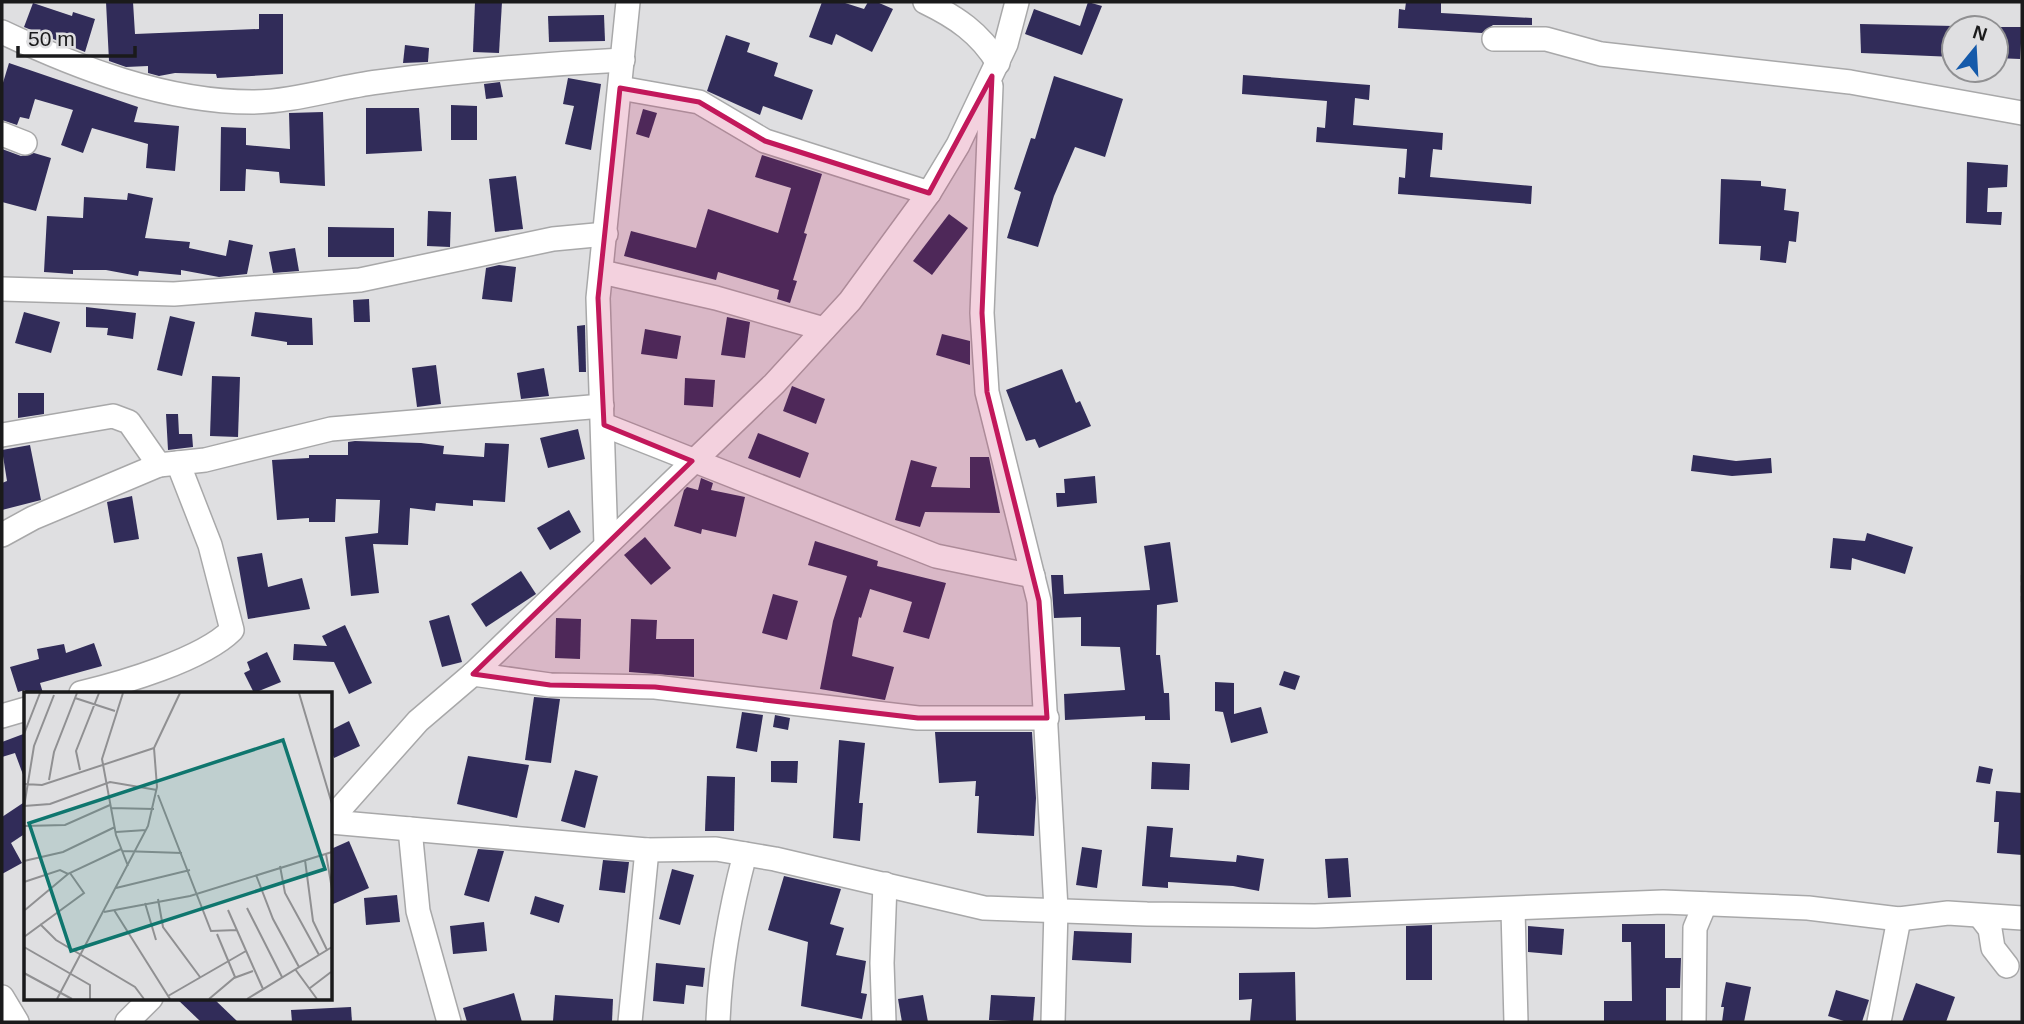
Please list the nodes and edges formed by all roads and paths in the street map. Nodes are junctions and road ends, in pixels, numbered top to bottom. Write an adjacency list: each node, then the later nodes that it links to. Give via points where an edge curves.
1 (628, 2): 6 (street)
2 (925, 2): 7 (street, via 970,27 985,41)
3 (1017, 2): 7 (street)
4 (2, 32): 6 (street, via 135,83 194,97 254,102 522,65)
5 (1494, 39): 9 (street, via 1546,39 1601,54 1850,82)
6 (623, 60): 8 (street)
7 (995, 69): 12 (street); 24 (street, via 982,313 987,392)
8 (620, 88): 12 (street, via 699,102 765,141); 13 (street)
9 (2022, 113)
10 (2, 134): 11 (street)
11 (25, 143)
12 (929, 193): 16 (street)
13 (606, 234): 14 (street); 15 (street, via 553,239 360,280 174,295)
14 (602, 272): 16 (street); 17 (street, via 598,298)
15 (2, 289)
16 (824, 329): 19 (street, via 774,384)
17 (603, 416): 19 (street); 20 (street, via 331,429 205,460); 22 (street)
18 (2, 435): 20 (street, via 113,416 129,422)
19 (692, 461): 22 (street); 24 (street, via 936,556)
20 (169, 464): 21 (street, via 33,518); 27 (street, via 210,545 232,630 202,650 131,680)
21 (2, 535)
22 (606, 545): 26 (street)
23 (2022, 575): 25 (path)
24 (1033, 576): 30 (street, via 1039,601)
25 (2022, 602)
26 (473, 674): 30 (street, via 550,685 655,687 918,718); 31 (street, via 418,721)
27 (85, 692)
28 (24, 710): 29 (street)
29 (2, 716)
30 (1047, 718): 38 (street)
31 (332, 820)
32 (332, 821): 33 (street)
33 (410, 829): 34 (street); 48 (street, via 418,911)
34 (647, 850): 35 (street, via 716,849); 49 (street)
35 (746, 854): 36 (street); 50 (street, via 720,970)
36 (885, 884): 38 (street, via 984,908); 51 (street)
37 (1705, 904): 39 (street); 42 (street, via 1808,908); 54 (street, via 1695,928)
38 (1056, 909): 39 (street, via 1147,915 1315,916); 52 (street)
39 (1513, 910): 53 (street)
40 (1980, 916): 41 (street); 42 (street, via 1948,913); 43 (street, via 1990,929 1993,948)
41 (2022, 918)
42 (1899, 919): 55 (street)
43 (2007, 966)
44 (2, 997): 46 (street)
45 (149, 1000): 47 (street)
46 (17, 1022)
47 (127, 1022)
48 (449, 1022)
49 (631, 1022)
50 (719, 1022)
51 (884, 1022)
52 (1052, 1022)
53 (1516, 1022)
54 (1694, 1022)
55 (1878, 1022)

